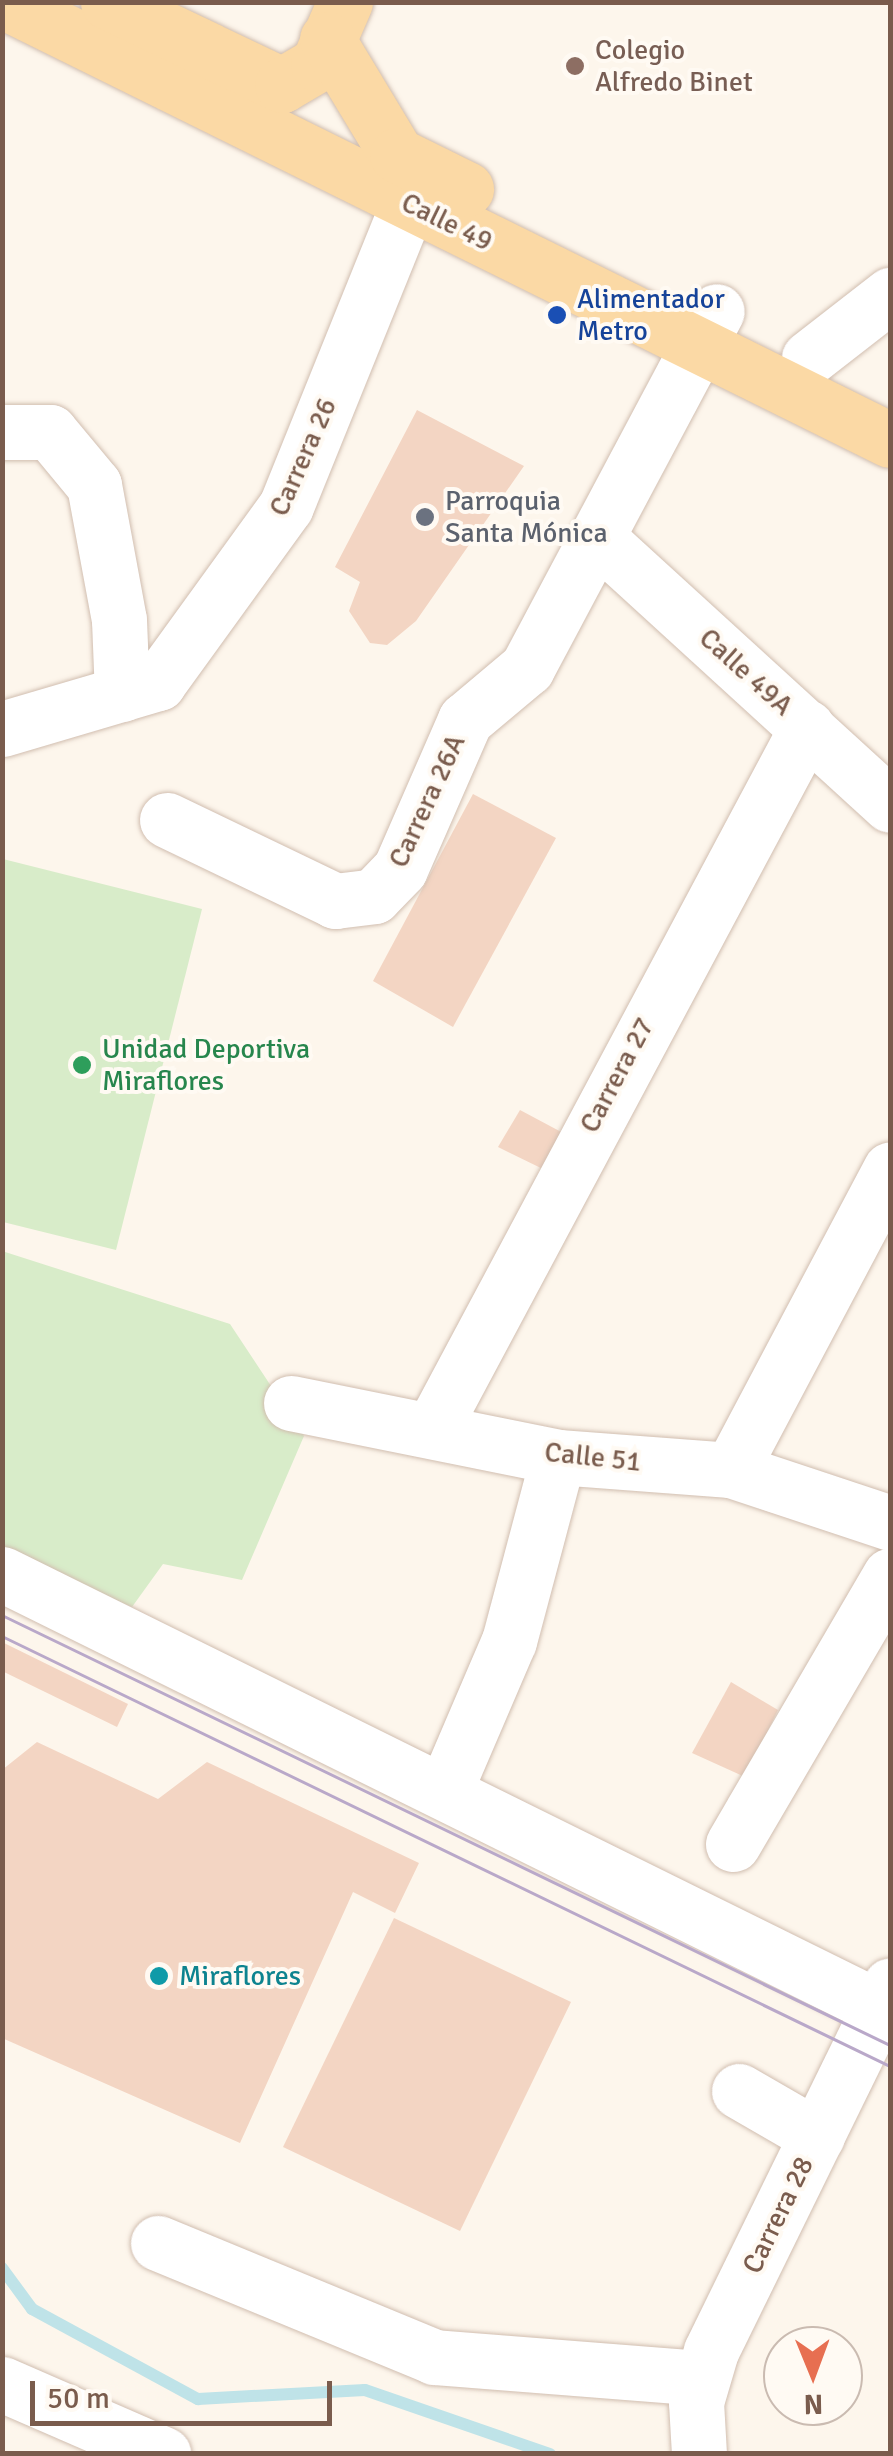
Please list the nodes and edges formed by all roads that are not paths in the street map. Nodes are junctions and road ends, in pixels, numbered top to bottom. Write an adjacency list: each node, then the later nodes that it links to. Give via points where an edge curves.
1 (5, 2): 4 (main road, Calle 49)
2 (108, 2): 3 (main road, Calle 49, via 264,82 282,85 318,64)
3 (336, 21): 4 (main road, Calle 49, via 376,125)
4 (415, 187): 6 (main road, Calle 49); 12 (street, Carrera 26, via 286,506 158,683)
5 (890, 295): 7 (street)
6 (708, 328): 7 (main road, Calle 49); 10 (main road, Calle 49); 11 (street, Carrera 26A)
7 (809, 358): 8 (main road, Calle 49)
8 (890, 398)
9 (2, 432): 12 (street, via 50,432 94,485 119,620)
10 (890, 440)
11 (601, 541): 14 (street, Calle 49A); 16 (street, Carrera 26A, via 527,668 465,720 400,869 374,896 335,901)
12 (122, 694): 13 (street, Carrera 26)
13 (6, 719)
14 (807, 727): 15 (street, Calle 49A); 19 (street, Carrera 27)
15 (890, 805)
16 (167, 820)
17 (890, 1170): 21 (street)
18 (291, 1403): 19 (street, Calle 51)
19 (434, 1426): 20 (street, Calle 51)
20 (558, 1457): 21 (street, Calle 51); 25 (street, via 509,1641)
21 (732, 1470): 22 (street, Calle 51)
22 (890, 1523)
23 (2, 1574): 25 (street)
24 (890, 1575): 26 (street)
25 (445, 1790): 27 (street)
26 (733, 1844)
27 (887, 2002): 28 (street, Carrera 28)
28 (872, 2086): 30 (street, Carrera 28)
29 (739, 2091): 30 (street)
30 (817, 2136): 33 (street, Carrera 28)
31 (158, 2243): 33 (street, via 387,2346)
32 (2, 2384): 34 (street)
33 (699, 2421)
34 (164, 2454)

